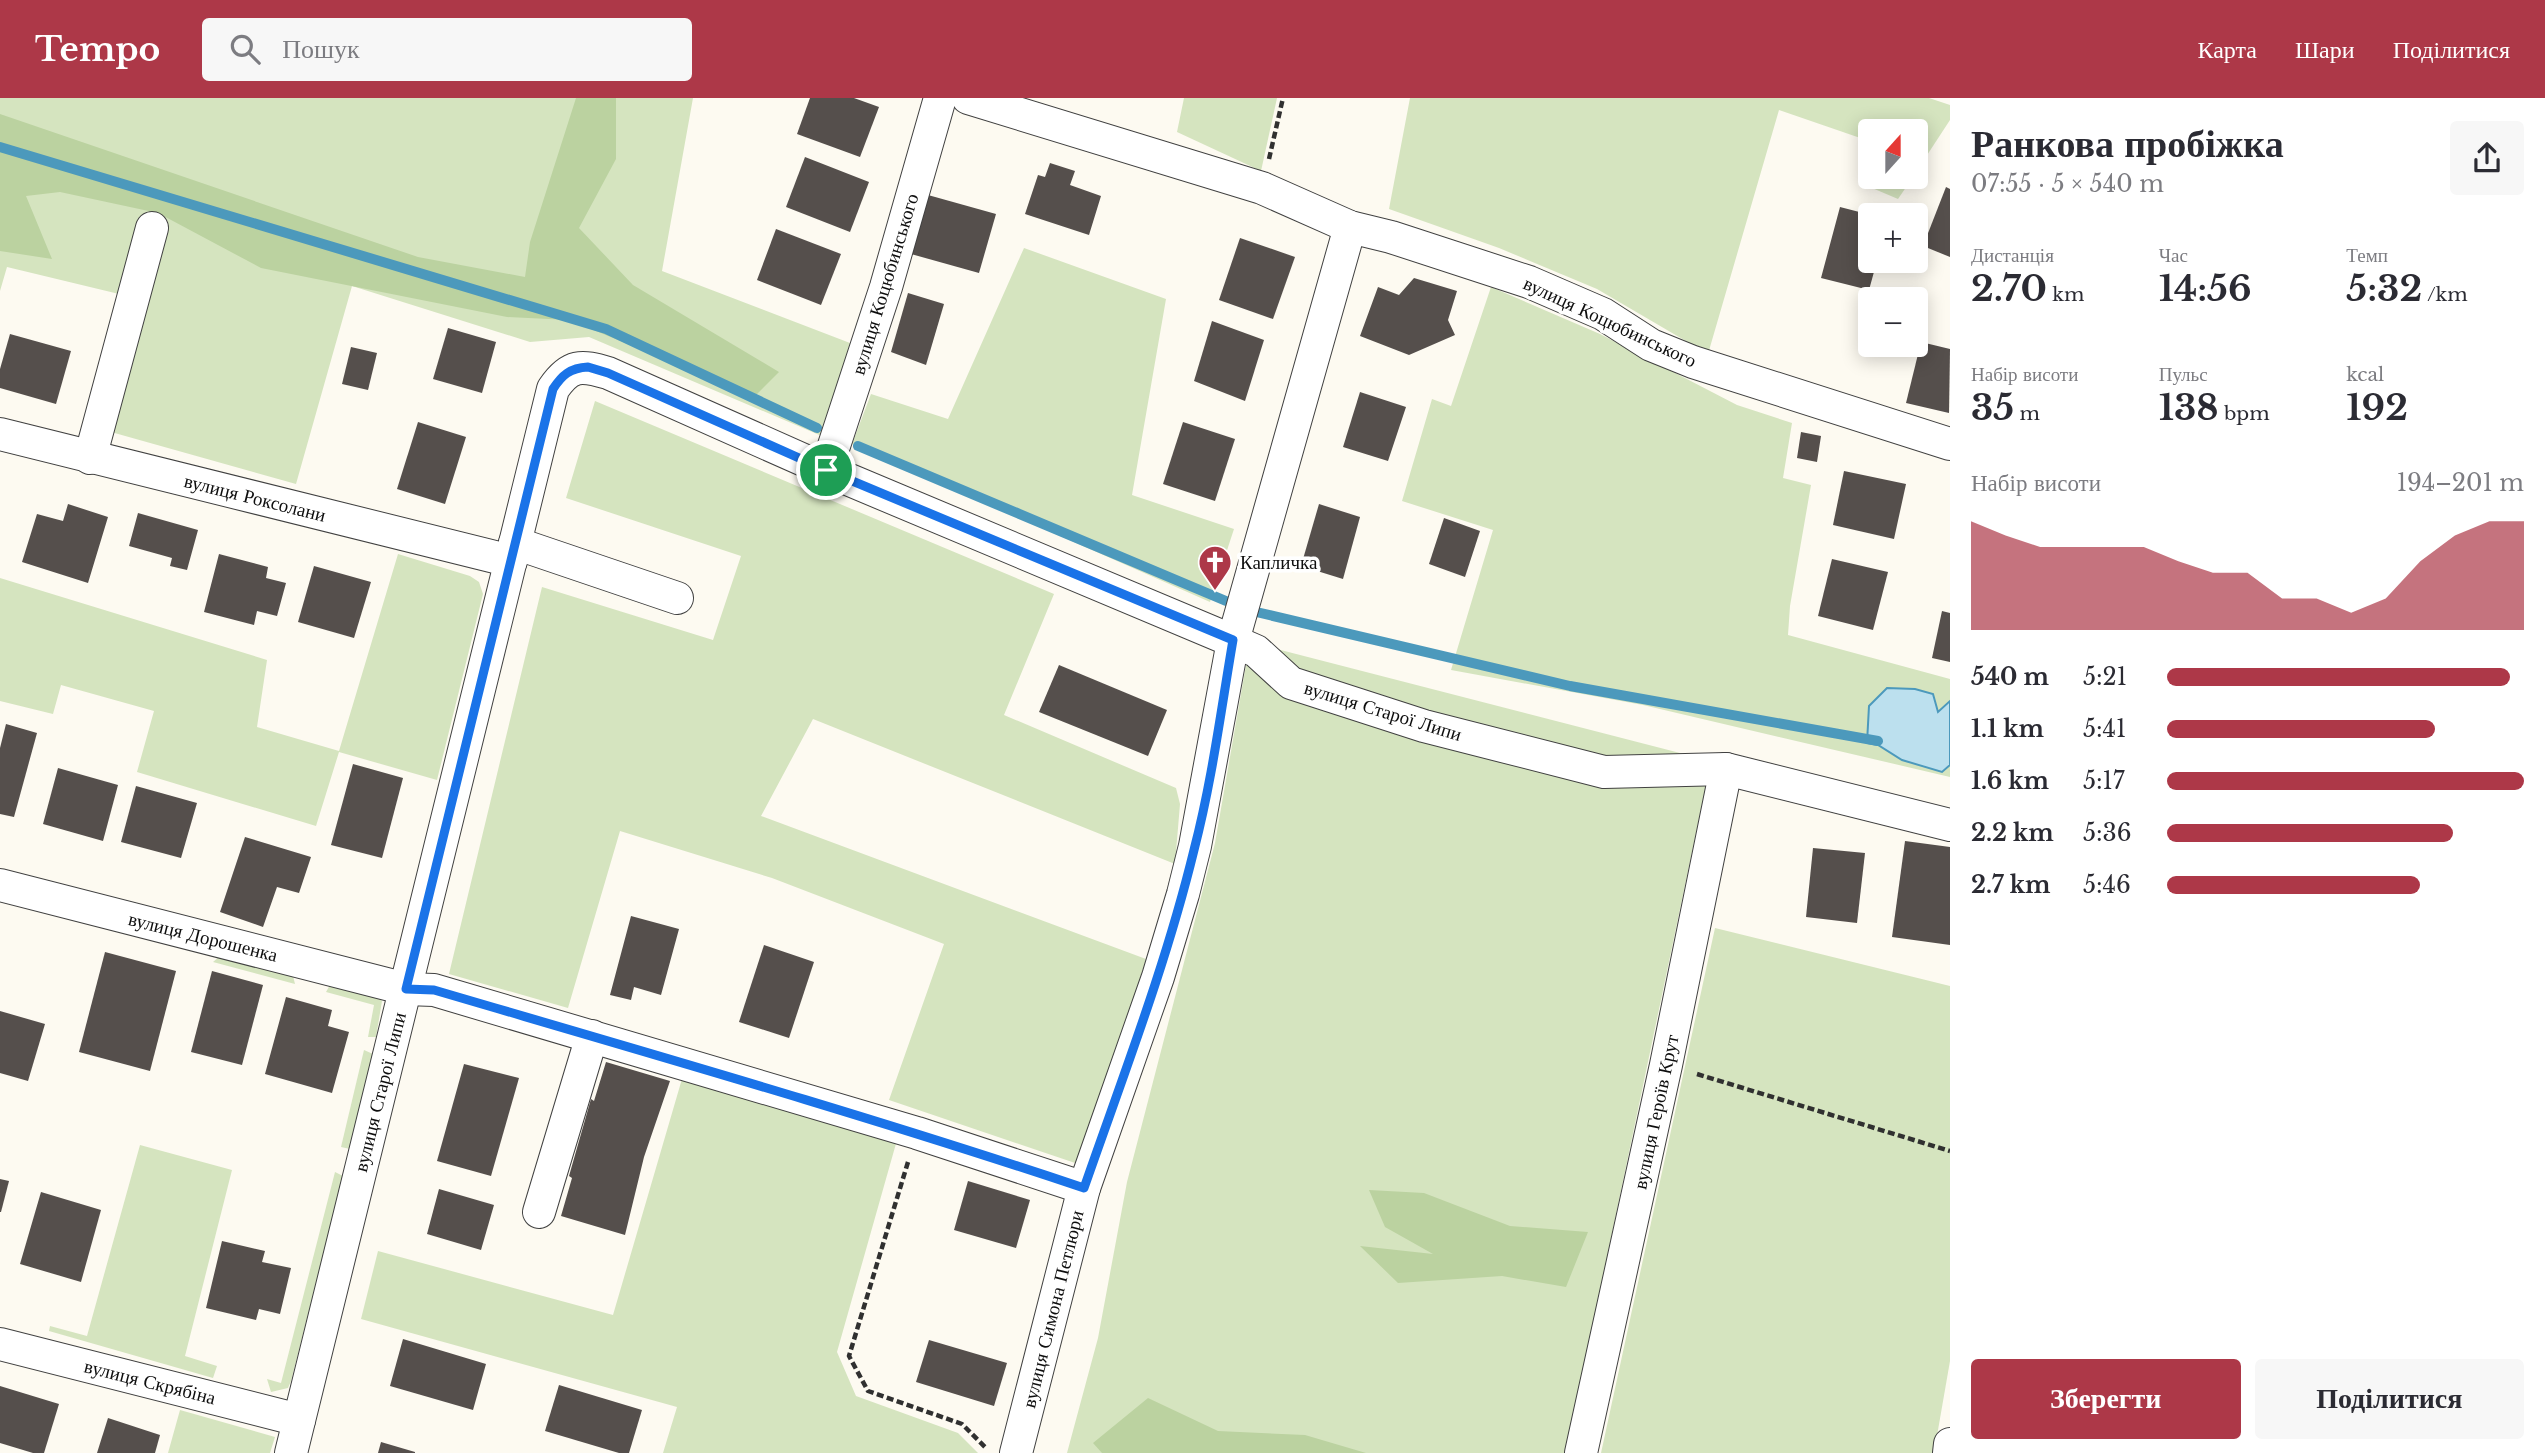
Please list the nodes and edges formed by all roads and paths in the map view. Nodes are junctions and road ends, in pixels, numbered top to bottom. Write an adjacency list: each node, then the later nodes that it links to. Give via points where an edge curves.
1 (940, 98): 10 (street, вулиця Коцюбинського, via 886,287)
2 (968, 98): 4 (street, вулиця Коцюбинського)
3 (1283, 98): 4 (path)
4 (1262, 188): 5 (street, вулиця Коцюбинського)
5 (1350, 227): 8 (street, вулиця Коцюбинського, via 1529,282 1603,314 1651,345 1693,362); 13 (street)
6 (152, 228): 9 (street)
7 (0, 434): 9 (street, вулиця Роксолани)
8 (1950, 444)
9 (90, 458): 11 (street, вулиця Роксолани)
10 (826, 470): 11 (street, вулиця Старої Липи, via 608,373 577,368 561,376 553,389); 13 (street, вулиця Старої Липи)
11 (513, 552): 12 (street, вулиця Роксолани); 17 (street, вулиця Старої Липи)
12 (677, 598)
13 (1233, 640): 14 (street, вулиця Старої Липи, via 1256,651 1291,683 1424,726 1604,772); 22 (street, вулиця Симона Петлюри, via 1183,894)
14 (1726, 769): 15 (street, вулиця Старої Липи); 19 (street, вулиця Героїв Крут)
15 (1950, 825)
16 (0, 885): 17 (street, вулиця Дорошенка)
17 (406, 989): 18 (street, вулиця Дорошенка, via 434,990); 25 (street, вулиця Старої Липи)
18 (592, 1036): 20 (street, вулиця Дорошенка); 23 (street)
19 (1666, 1065): 21 (path); 30 (street, вулиця Героїв Крут)
20 (917, 1133): 22 (street, вулиця Дорошенка); 28 (path, via 849,1356 868,1391 962,1424)
21 (1950, 1151)
22 (1084, 1188): 29 (street, вулиця Симона Петлюри)
23 (540, 1212)
24 (0, 1345): 25 (street, вулиця Скрябіна)
25 (299, 1420): 27 (street, вулиця Старої Липи)
26 (1950, 1444): 31 (street)
27 (291, 1453)
28 (992, 1453)
29 (1016, 1453)
30 (1581, 1453)
31 (1949, 1453)

